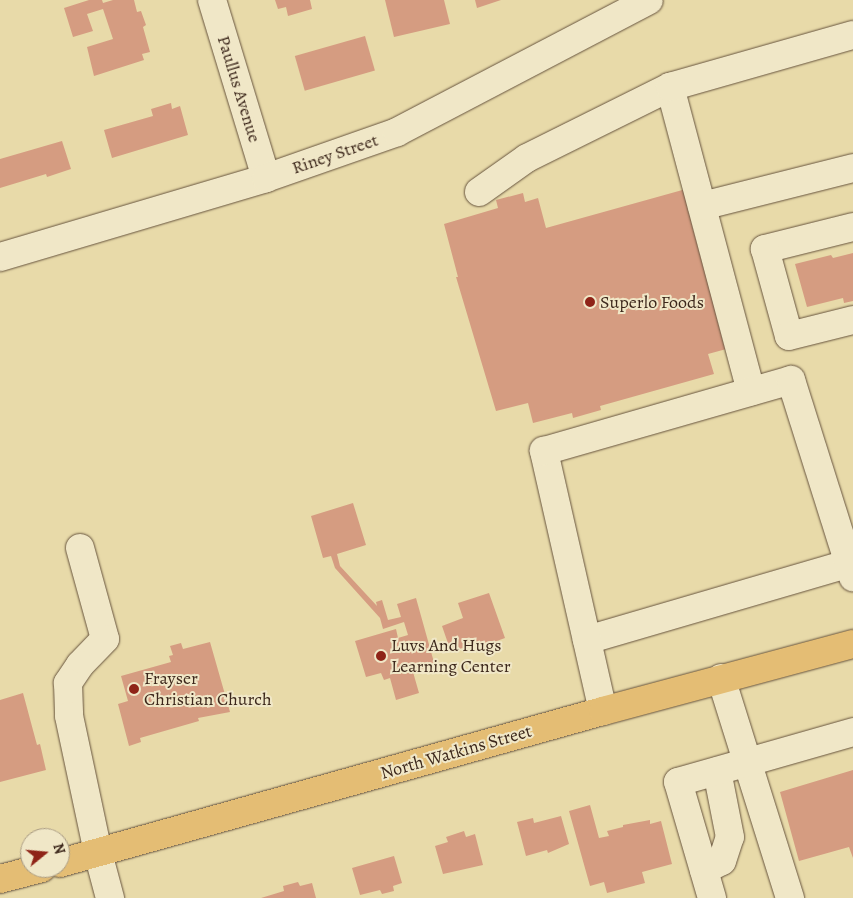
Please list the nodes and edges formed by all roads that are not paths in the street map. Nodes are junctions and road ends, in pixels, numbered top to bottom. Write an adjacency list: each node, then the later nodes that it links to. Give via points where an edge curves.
1 (212, 0): 7 (street, Paullus Avenue)
2 (649, 0): 3 (street, Riney Street)
3 (610, 9): 7 (street, Riney Street, via 397,132)
4 (853, 35): 5 (street)
5 (670, 87): 8 (street, via 527,158); 9 (street)
6 (853, 168): 9 (street)
7 (266, 178): 11 (street, Riney Street)
8 (479, 192)
9 (702, 206): 13 (street)
10 (853, 227): 12 (street, via 765,249 789,336)
11 (0, 257)
12 (853, 320)
13 (751, 391): 15 (street, via 791,380); 16 (street, via 544,451)
14 (80, 548): 23 (street, via 105,639 68,683 69,716)
15 (852, 567): 16 (street)
16 (587, 640): 19 (street)
17 (853, 644): 18 (main road, North Watkins Street)
18 (721, 678): 19 (main road, North Watkins Street); 21 (street)
19 (603, 711): 23 (main road, North Watkins Street)
20 (853, 732): 21 (street)
21 (746, 762): 22 (street); 30 (street)
22 (717, 771): 25 (street, via 730,837 722,861); 25 (street, via 678,782)
23 (98, 853): 24 (main road, North Watkins Street); 28 (street)
24 (70, 860)
25 (704, 870): 29 (street)
26 (20, 874): 27 (main road)
27 (0, 879)
28 (110, 898)
29 (712, 898)
30 (790, 898)

